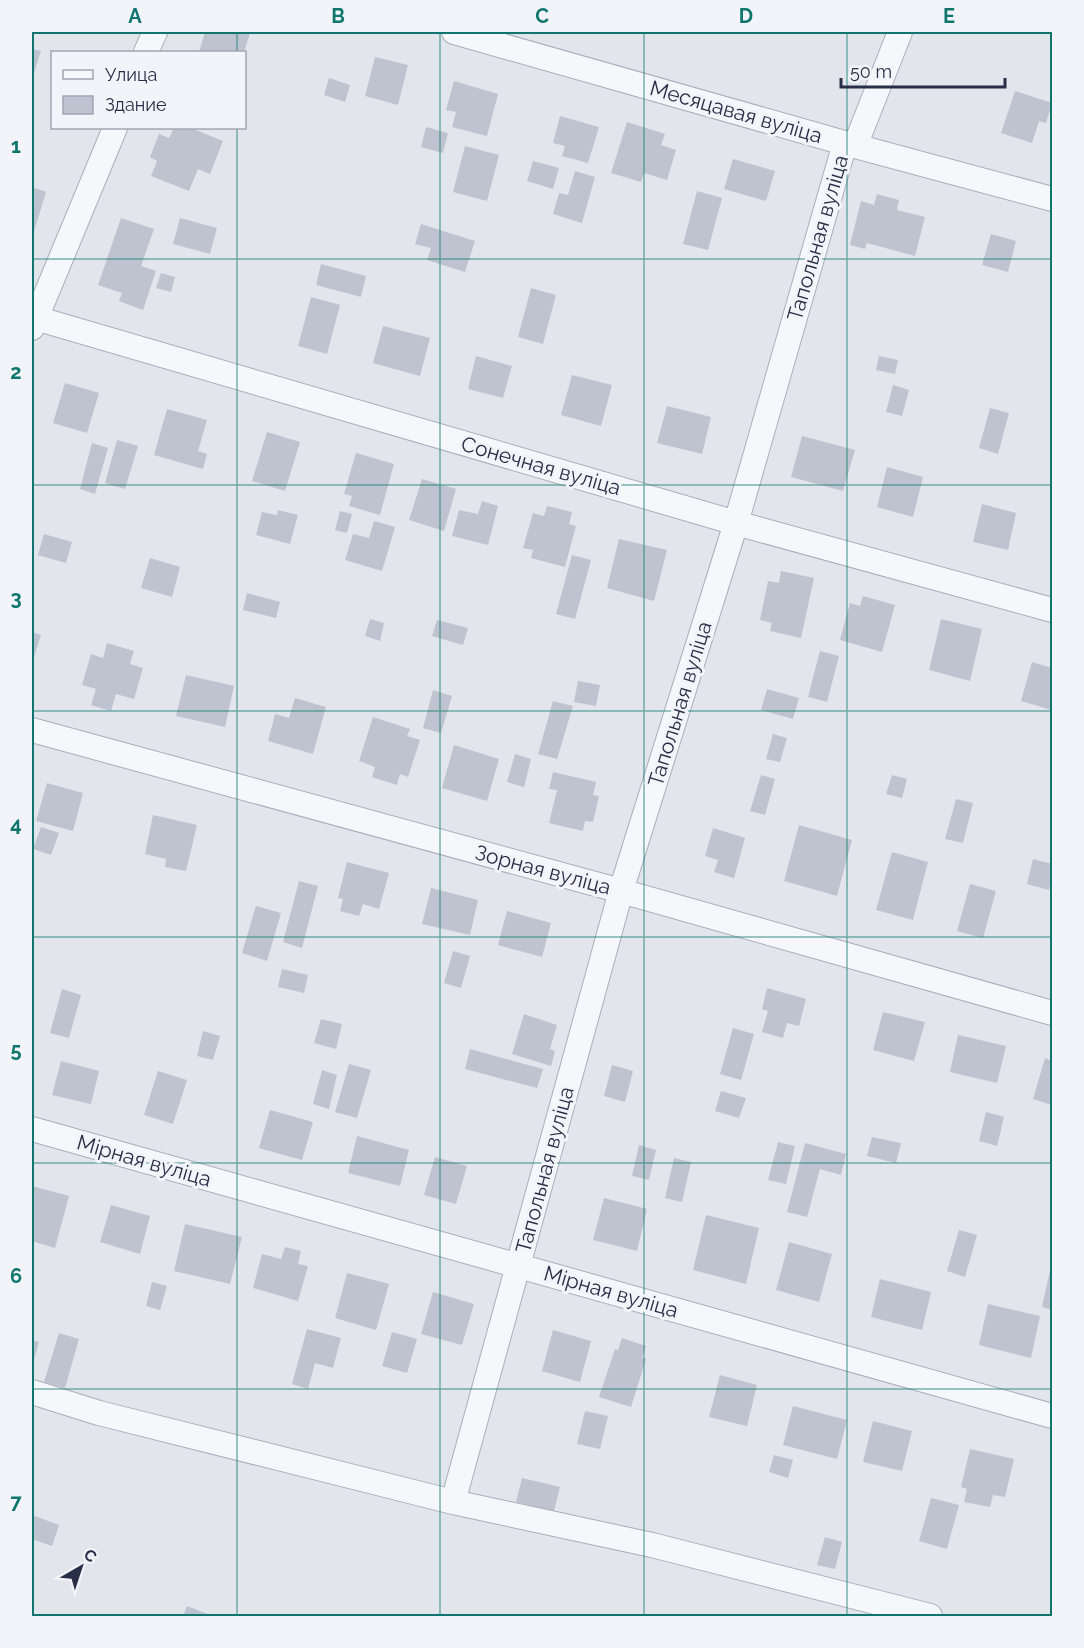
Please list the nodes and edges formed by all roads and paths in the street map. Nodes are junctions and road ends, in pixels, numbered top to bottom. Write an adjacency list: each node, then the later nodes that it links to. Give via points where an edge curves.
1 (155, 32): 4 (street)
2 (454, 32): 6 (street, Месяцавая вуліца)
3 (900, 32): 6 (street, Тапольная вуліца)
4 (146, 51)
5 (115, 129): 8 (street)
6 (850, 144): 7 (street, Месяцавая вуліца); 9 (street, Тапольная вуліца)
7 (1053, 199)
8 (33, 321): 9 (street, Сонечная вуліца)
9 (736, 523): 10 (street, Сонечная вуліца); 12 (street, Тапольная вуліца)
10 (1053, 610)
11 (32, 730): 12 (street, Зорная вуліца)
12 (621, 891): 13 (street, Зорная вуліца); 15 (street, Тапольная вуліца)
13 (1053, 1013)
14 (32, 1129): 15 (street, Мірная вуліца)
15 (518, 1266): 17 (street, Мірная вуліца); 18 (street, Тапольная вуліца)
16 (32, 1392): 18 (street, via 111,1416)
17 (1053, 1416)
18 (453, 1502): 19 (street, via 652,1545)
19 (930, 1617)

